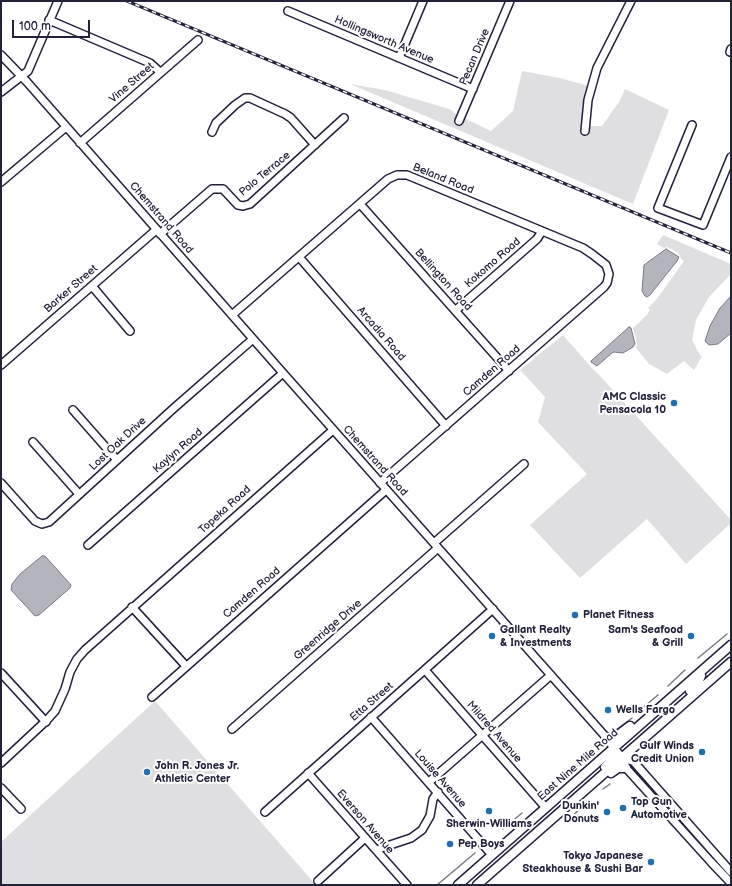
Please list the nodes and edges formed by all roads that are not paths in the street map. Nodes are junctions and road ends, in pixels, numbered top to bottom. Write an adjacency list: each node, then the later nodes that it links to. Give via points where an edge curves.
1 (58, 1): 6 (street)
2 (423, 1): 9 (street)
3 (510, 1): 12 (street, Pecan Drive)
4 (631, 1): 18 (street, via 597,68 588,100)
5 (288, 11): 9 (street, Hollingsworth Avenue)
6 (49, 20): 10 (street, via 150,63); 11 (street, via 30,68)
7 (198, 40): 10 (street, Vine Street)
8 (1, 55): 11 (street, Chemstrand Road)
9 (399, 58): 12 (street, Hollingsworth Avenue)
10 (160, 72): 20 (street, Vine Street)
11 (22, 76): 13 (street); 17 (street, Chemstrand Road)
12 (473, 89): 15 (street, Pecan Drive)
13 (1, 92)
14 (344, 118): 21 (street, Polo Terrace)
15 (459, 121)
16 (692, 125): 22 (street, via 658,208 703,225)
17 (66, 127): 20 (street, Chemstrand Road); 23 (street)
18 (584, 131)
19 (212, 132): 21 (street, via 216,123 235,105 245,98 250,98 291,118)
20 (80, 143): 26 (street, Chemstrand Road)
21 (315, 145): 26 (street, Polo Terrace, via 250,204 238,205 223,189 212,189)
22 (731, 157)
23 (1, 182)
24 (360, 204): 25 (street, Beland Road, via 391,177 407,175); 27 (street, Beland Road); 30 (street, Bellington Road)
25 (542, 231): 28 (street, Beland Road, via 583,248); 30 (street, Kokomo Road, via 537,239)
26 (158, 232): 29 (street, Barker Street); 31 (street, Chemstrand Road)
27 (299, 256): 31 (street, Beland Road); 38 (street, Arcadia Road)
28 (608, 269): 35 (street, Camden Road, via 608,279 604,287)
29 (92, 286): 32 (street); 34 (street, Barker Street)
30 (456, 310): 35 (street, Bellington Road)
31 (232, 315): 33 (street, Chemstrand Road)
32 (130, 331)
33 (253, 340): 36 (street, Chemstrand Road); 41 (street, Lost Oak Drive)
34 (1, 365)
35 (509, 371): 38 (street, Camden Road)
36 (283, 373): 39 (street, Chemstrand Road); 47 (street, Kaylyn Road)
37 (73, 410): 41 (street)
38 (446, 426): 44 (street, Camden Road)
39 (333, 430): 44 (street, Chemstrand Road); 49 (street, Topeka Road)
40 (33, 442): 46 (street)
41 (117, 460): 46 (street, Lost Oak Drive)
42 (524, 464): 48 (street, Greenridge Drive)
43 (1, 483): 46 (street, Lost Oak Drive, via 35,521 42,524 49,522)
44 (380, 483): 45 (street, Chemstrand Road)
45 (386, 490): 48 (street, Chemstrand Road); 55 (street, Camden Road)
46 (79, 494)
47 (88, 545)
48 (436, 545): 50 (street, Chemstrand Road); 66 (street, Greenridge Drive)
49 (132, 607): 55 (street); 64 (street, Topeka Road, via 77,659 60,702)
50 (493, 609): 56 (street, Etta Street); 58 (street, Chemstrand Road)
51 (731, 645): 61 (main road, East Nine Mile Road)
52 (731, 650): 59 (main road)
53 (731, 656): 60 (main road, via 716,671)
54 (731, 662): 60 (main road)
55 (186, 666): 62 (street, Camden Road)
56 (425, 670): 63 (street, Etta Street); 67 (street, Mildred Avenue)
57 (1, 673): 64 (street)
58 (551, 675): 67 (street); 68 (street, Chemstrand Road)
59 (702, 676): 65 (main road, via 697,685 665,713); 70 (main road, via 628,741 622,748)
60 (714, 677): 65 (main road)
61 (683, 687): 68 (main road, via 665,695 620,734 610,739); 69 (main road, East Nine Mile Road)
62 (152, 696)
63 (371, 717): 73 (street, Etta Street); 74 (street, Louise Avenue)
64 (46, 722): 71 (street, Topeka Road)
65 (657, 727): 70 (main road)
66 (232, 728)
67 (482, 735): 74 (street); 77 (street, Mildred Avenue)
68 (606, 737): 69 (street, Chemstrand Road)
69 (614, 748): 70 (street, Chemstrand Road); 77 (main road, East Nine Mile Road); 81 (main road, via 614,755 608,765 541,823)
70 (622, 758): 72 (street, Chemstrand Road); 81 (main road); 84 (street, via 633,761)
71 (1, 763)
72 (626, 768): 86 (street, Chemstrand Road); 87 (main road, via 618,768 493,877)
73 (308, 773): 79 (street, Etta Street); 80 (street, Everson Avenue)
74 (429, 782): 76 (street, Louise Avenue)
75 (1, 788): 78 (street)
76 (438, 792): 82 (street, via 422,830 411,838); 83 (street, Louise Avenue)
77 (546, 808): 83 (main road, East Nine Mile Road)
78 (21, 809)
79 (264, 812)
80 (365, 838): 82 (street, Everson Avenue); 85 (street)
81 (530, 839): 87 (main road)
82 (377, 851): 88 (street, Everson Avenue)
83 (492, 855): 87 (main road, via 490,868 480,877); 89 (main road, East Nine Mile Road)
84 (731, 872)
85 (318, 881)
86 (731, 882)
87 (477, 884)
88 (407, 885)
89 (458, 885)

